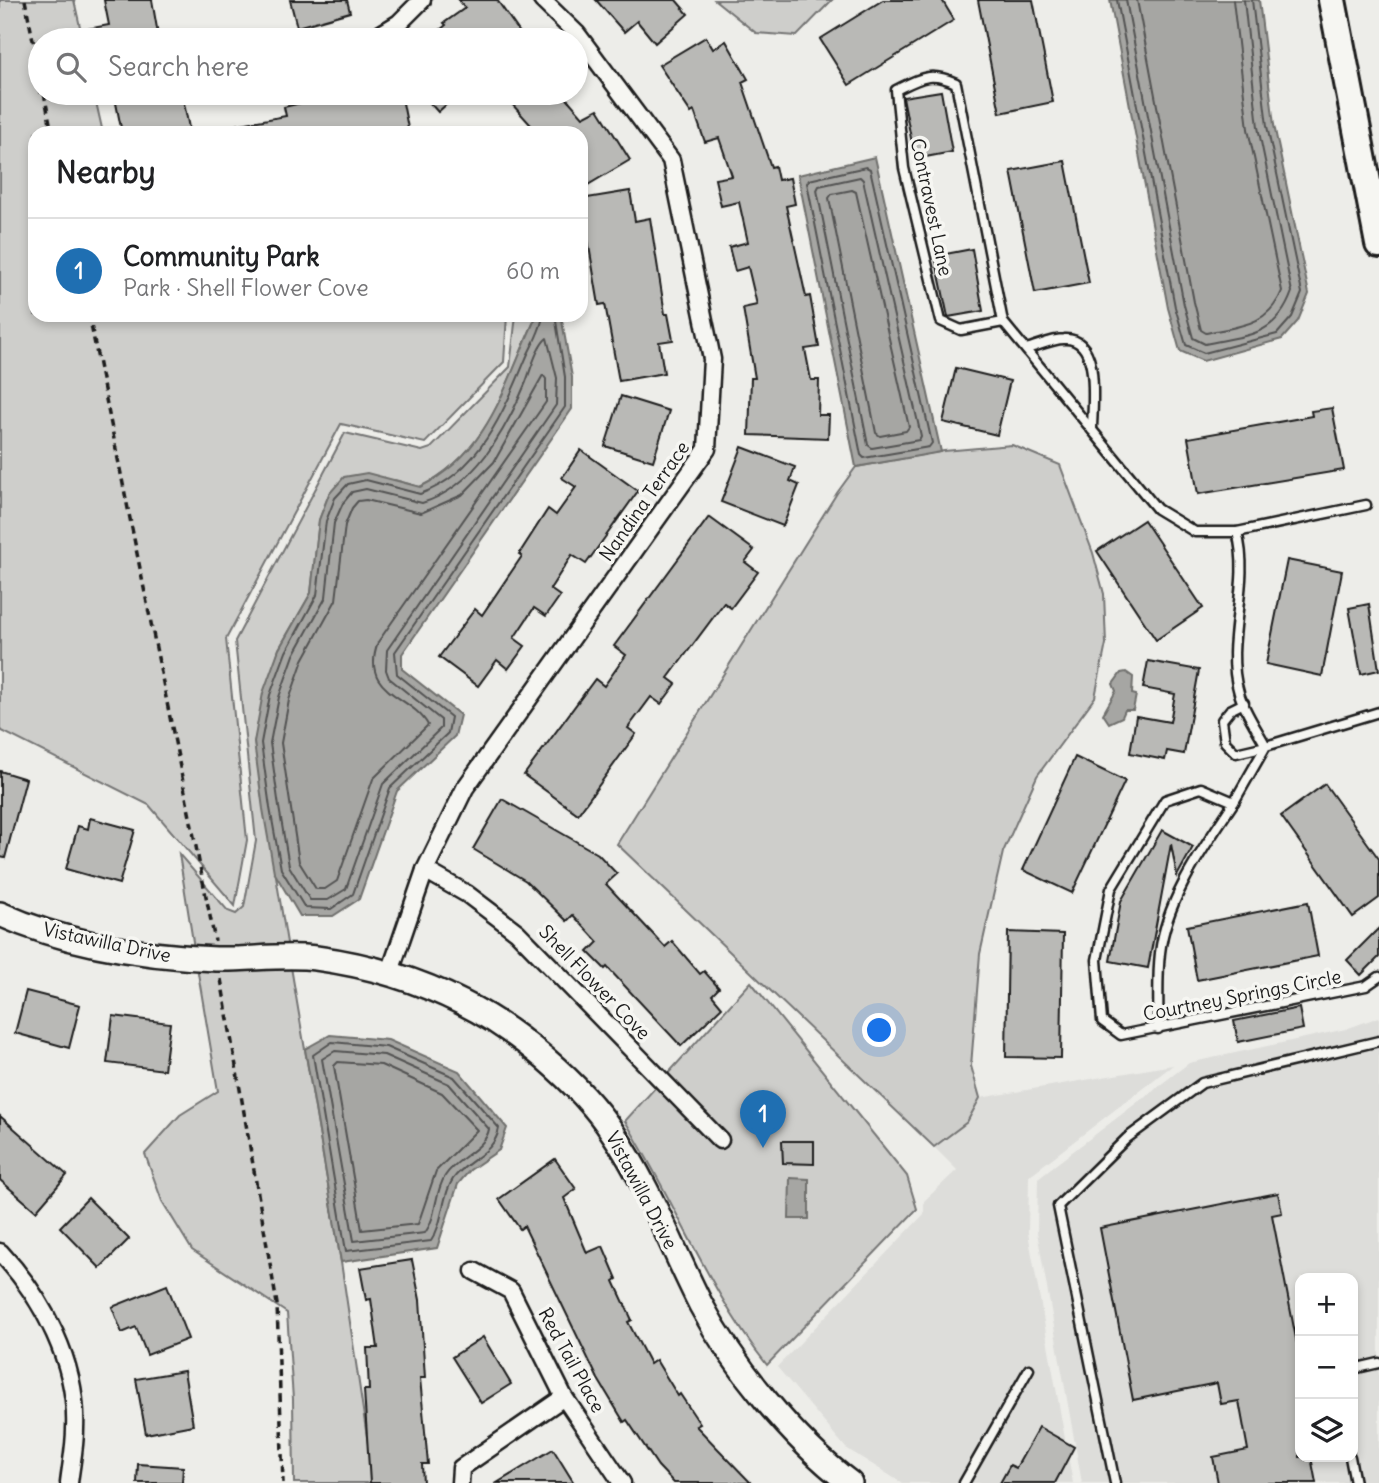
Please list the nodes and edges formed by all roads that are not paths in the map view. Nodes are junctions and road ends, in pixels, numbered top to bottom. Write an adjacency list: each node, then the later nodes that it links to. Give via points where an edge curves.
1 (422, 0): 4 (street)
2 (542, 0): 5 (street, Nandina Terrace)
3 (1332, 0): 7 (main road)
4 (391, 28)
5 (571, 28)
6 (588, 49): 17 (street, Nandina Terrace, via 671,160 712,359 708,449 465,788)
7 (1379, 244)
8 (1003, 322): 8 (lane, Contravest Lane, via 956,83 939,75 920,78 896,90 904,168 941,321 961,330); 9 (lane, Contravest Lane)
9 (1026, 349): 10 (lane, Contravest Lane); 10 (lane, via 1063,339 1087,349 1093,375)
10 (1092, 430): 12 (lane, Contravest Lane, via 1157,509 1195,533)
11 (1366, 505): 12 (lane, Contravest Lane)
12 (1237, 532): 13 (lane, via 1243,554 1243,588 1234,647)
13 (1244, 703): 15 (lane); 15 (lane, via 1222,720 1225,742 1236,753)
14 (1379, 712): 15 (lane)
15 (1266, 746): 16 (lane)
16 (1234, 802): 21 (lane, via 1174,905 1160,951); 21 (lane, Courtney Springs Circle, via 1201,788 1165,800 1111,889 1097,960 1102,1021 1121,1035)
17 (425, 870): 19 (street, Nandina Terrace); 23 (street, Shell Flower Cove, via 467,894 517,932)
18 (0, 914): 19 (street, Vistawilla Drive, via 62,935 130,950 218,959 313,958)
19 (390, 971): 34 (street, Vistawilla Drive, via 465,1004 516,1036 572,1085 613,1132 702,1308 741,1367 795,1433)
20 (1379, 977): 21 (lane, Courtney Springs Circle, via 1366,986)
21 (1158, 1029)
22 (1379, 1041): 36 (lane, via 1202,1083 1127,1138 1058,1206)
23 (720, 1140)
24 (0, 1252): 31 (street, via 27,1281 71,1378 75,1428)
25 (474, 1271): 29 (street, Red Tail Place, via 511,1291)
26 (1379, 1363): 27 (lane)
27 (1358, 1367)
28 (1029, 1369): 35 (lane)
29 (564, 1397): 32 (street, via 461,1468); 33 (street, Red Tail Place)
30 (1351, 1462): 37 (lane)
31 (69, 1483)
32 (460, 1483)
33 (621, 1483)
34 (850, 1483)
35 (964, 1483)
36 (1115, 1483)
37 (1355, 1483)

